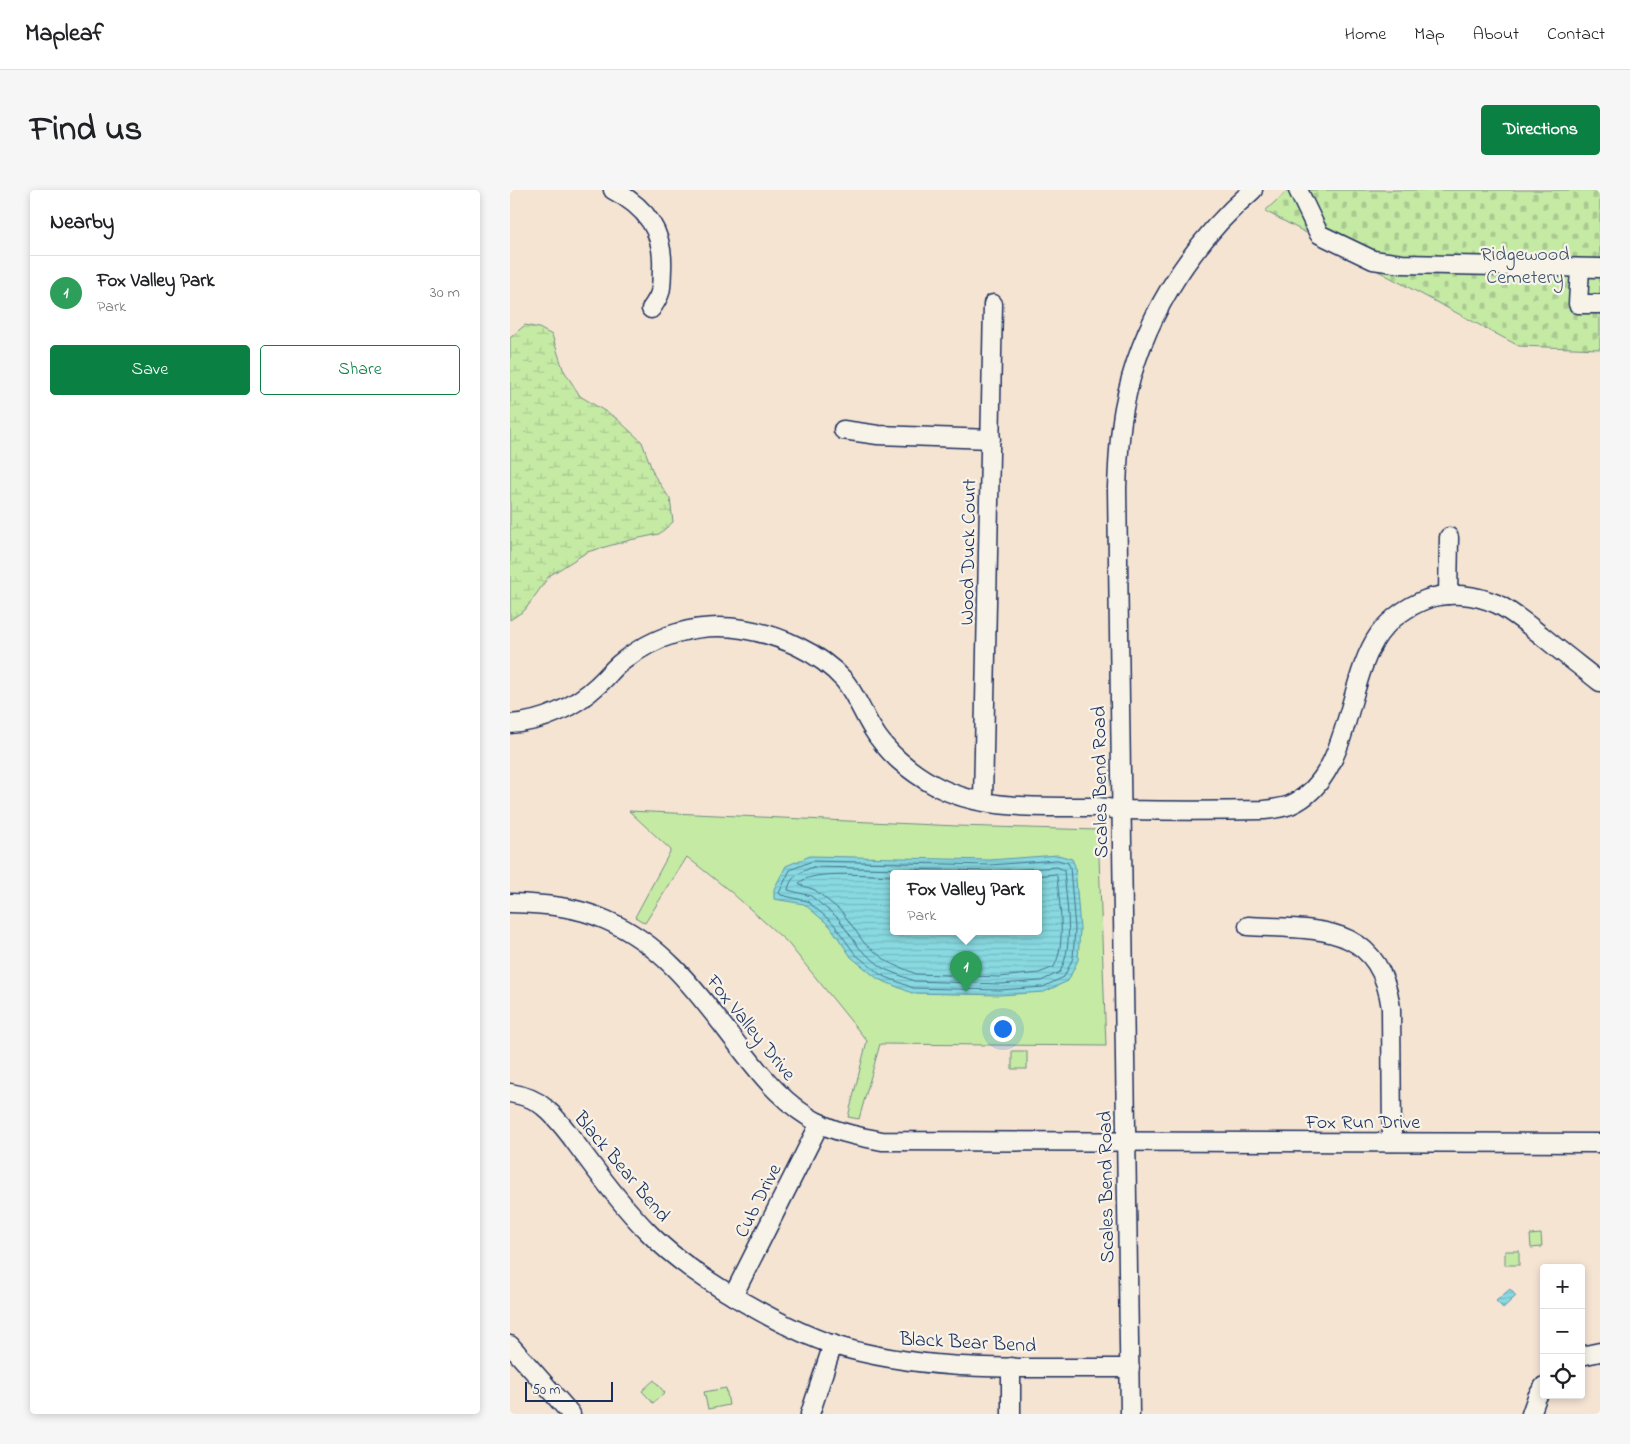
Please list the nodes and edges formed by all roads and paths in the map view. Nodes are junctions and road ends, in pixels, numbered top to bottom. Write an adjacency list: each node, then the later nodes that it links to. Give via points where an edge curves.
1 (613, 190): 8 (street, via 630,198 641,209 659,240 661,295)
2 (1254, 190): 16 (street, Scales Bend Road, via 1218,224 1176,278 1148,330 1124,407 1117,488)
3 (1298, 190): 4 (street, via 1318,234 1373,260 1402,264)
4 (1580, 268): 5 (street); 7 (street, via 1578,304)
5 (1600, 268)
6 (993, 304): 10 (street, Wood Duck Court)
7 (1600, 304)
8 (651, 309)
9 (843, 430): 10 (street, via 878,436)
10 (991, 439): 15 (street, Wood Duck Court)
11 (1450, 537): 12 (street)
12 (1448, 596): 13 (street, via 1471,596 1499,605 1519,617); 16 (street, via 1416,603 1400,613 1379,634 1364,667 1333,758 1324,776 1303,798 1280,808 1264,810)
13 (1600, 682)
14 (510, 724): 15 (street, via 558,712 598,686 618,664 661,638 686,630 742,629 770,635 802,648 827,664 853,693 883,745 897,759 935,786)
15 (983, 802): 16 (street)
16 (1121, 810): 21 (street, Scales Bend Road)
17 (510, 904): 20 (street, Fox Valley Drive, via 572,908 608,920 646,943 679,971 780,1096)
18 (1248, 926): 22 (street, via 1332,933 1360,946 1380,968 1392,1008)
19 (510, 1093): 24 (street, Black Bear Bend, via 543,1106 562,1124 649,1233 684,1264)
20 (820, 1123): 21 (street, Fox Valley Drive, via 841,1132 882,1140); 24 (street, Cub Drive)
21 (1126, 1141): 22 (street, Fox Run Drive); 30 (street, Scales Bend Road)
22 (1392, 1142): 23 (street, Fox Run Drive)
23 (1600, 1143)
24 (733, 1296): 25 (street, Black Bear Bend, via 785,1325)
25 (833, 1344): 29 (street, Black Bear Bend, via 924,1364); 33 (street)
26 (510, 1345): 32 (street)
27 (1600, 1352): 28 (street)
28 (1585, 1355)
29 (1011, 1367): 30 (street, Black Bear Bend); 34 (street)
30 (1130, 1368): 35 (street, Scales Bend Road)
31 (1540, 1392): 36 (street)
32 (560, 1410)
33 (810, 1414)
34 (1011, 1414)
35 (1130, 1414)
36 (1531, 1414)

